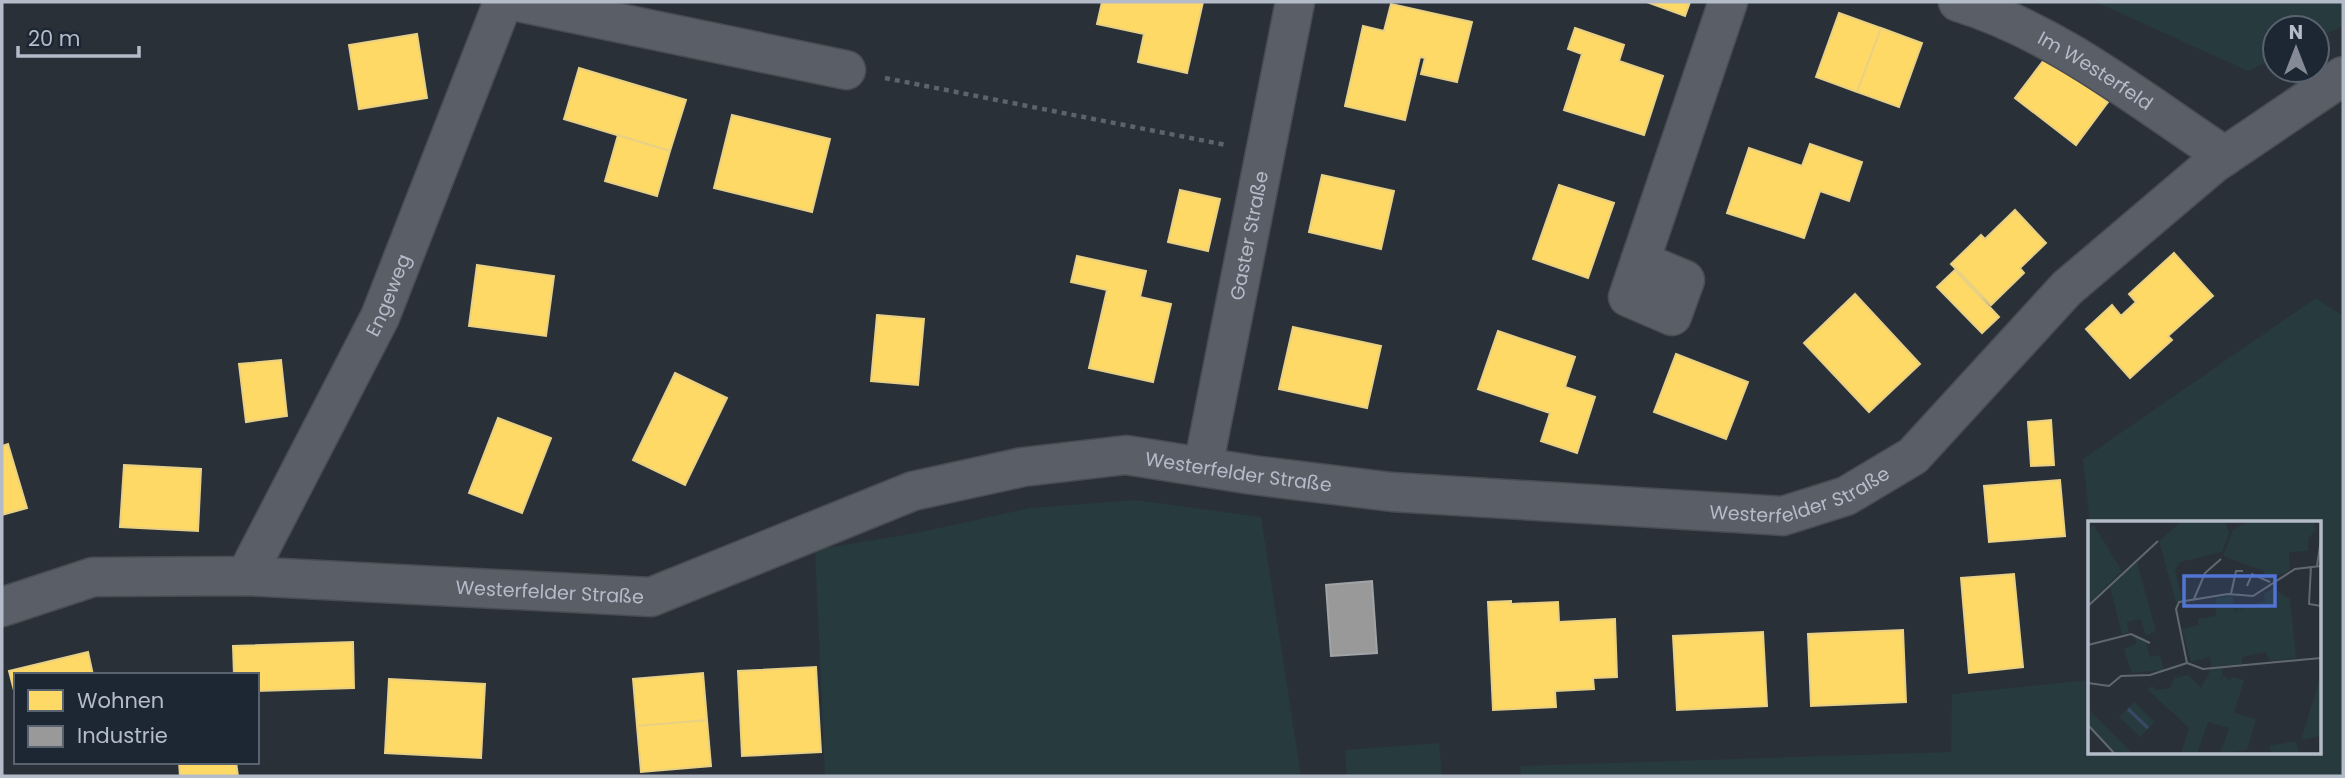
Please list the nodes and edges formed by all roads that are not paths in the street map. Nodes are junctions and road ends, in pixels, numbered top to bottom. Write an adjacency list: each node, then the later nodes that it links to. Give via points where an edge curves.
1 (503, 2): 11 (street, Engeweg, via 380,317)
2 (518, 2): 6 (street)
3 (1295, 2): 10 (street, Gaster Straße)
4 (1728, 2): 9 (street)
5 (1958, 2): 8 (street, Im Westerfeld, via 2056,45)
6 (846, 70)
7 (2343, 76): 8 (street, Westerfelder Straße)
8 (2225, 156): 10 (street, Westerfelder Straße, via 2067,288 1913,456 1846,496 1783,516 1392,492)
9 (1640, 261)
10 (1203, 467): 11 (street, Westerfelder Straße, via 1126,455 1023,467 913,491 651,597)
11 (246, 576): 12 (street, Westerfelder Straße, via 93,577)
12 (2, 607)

